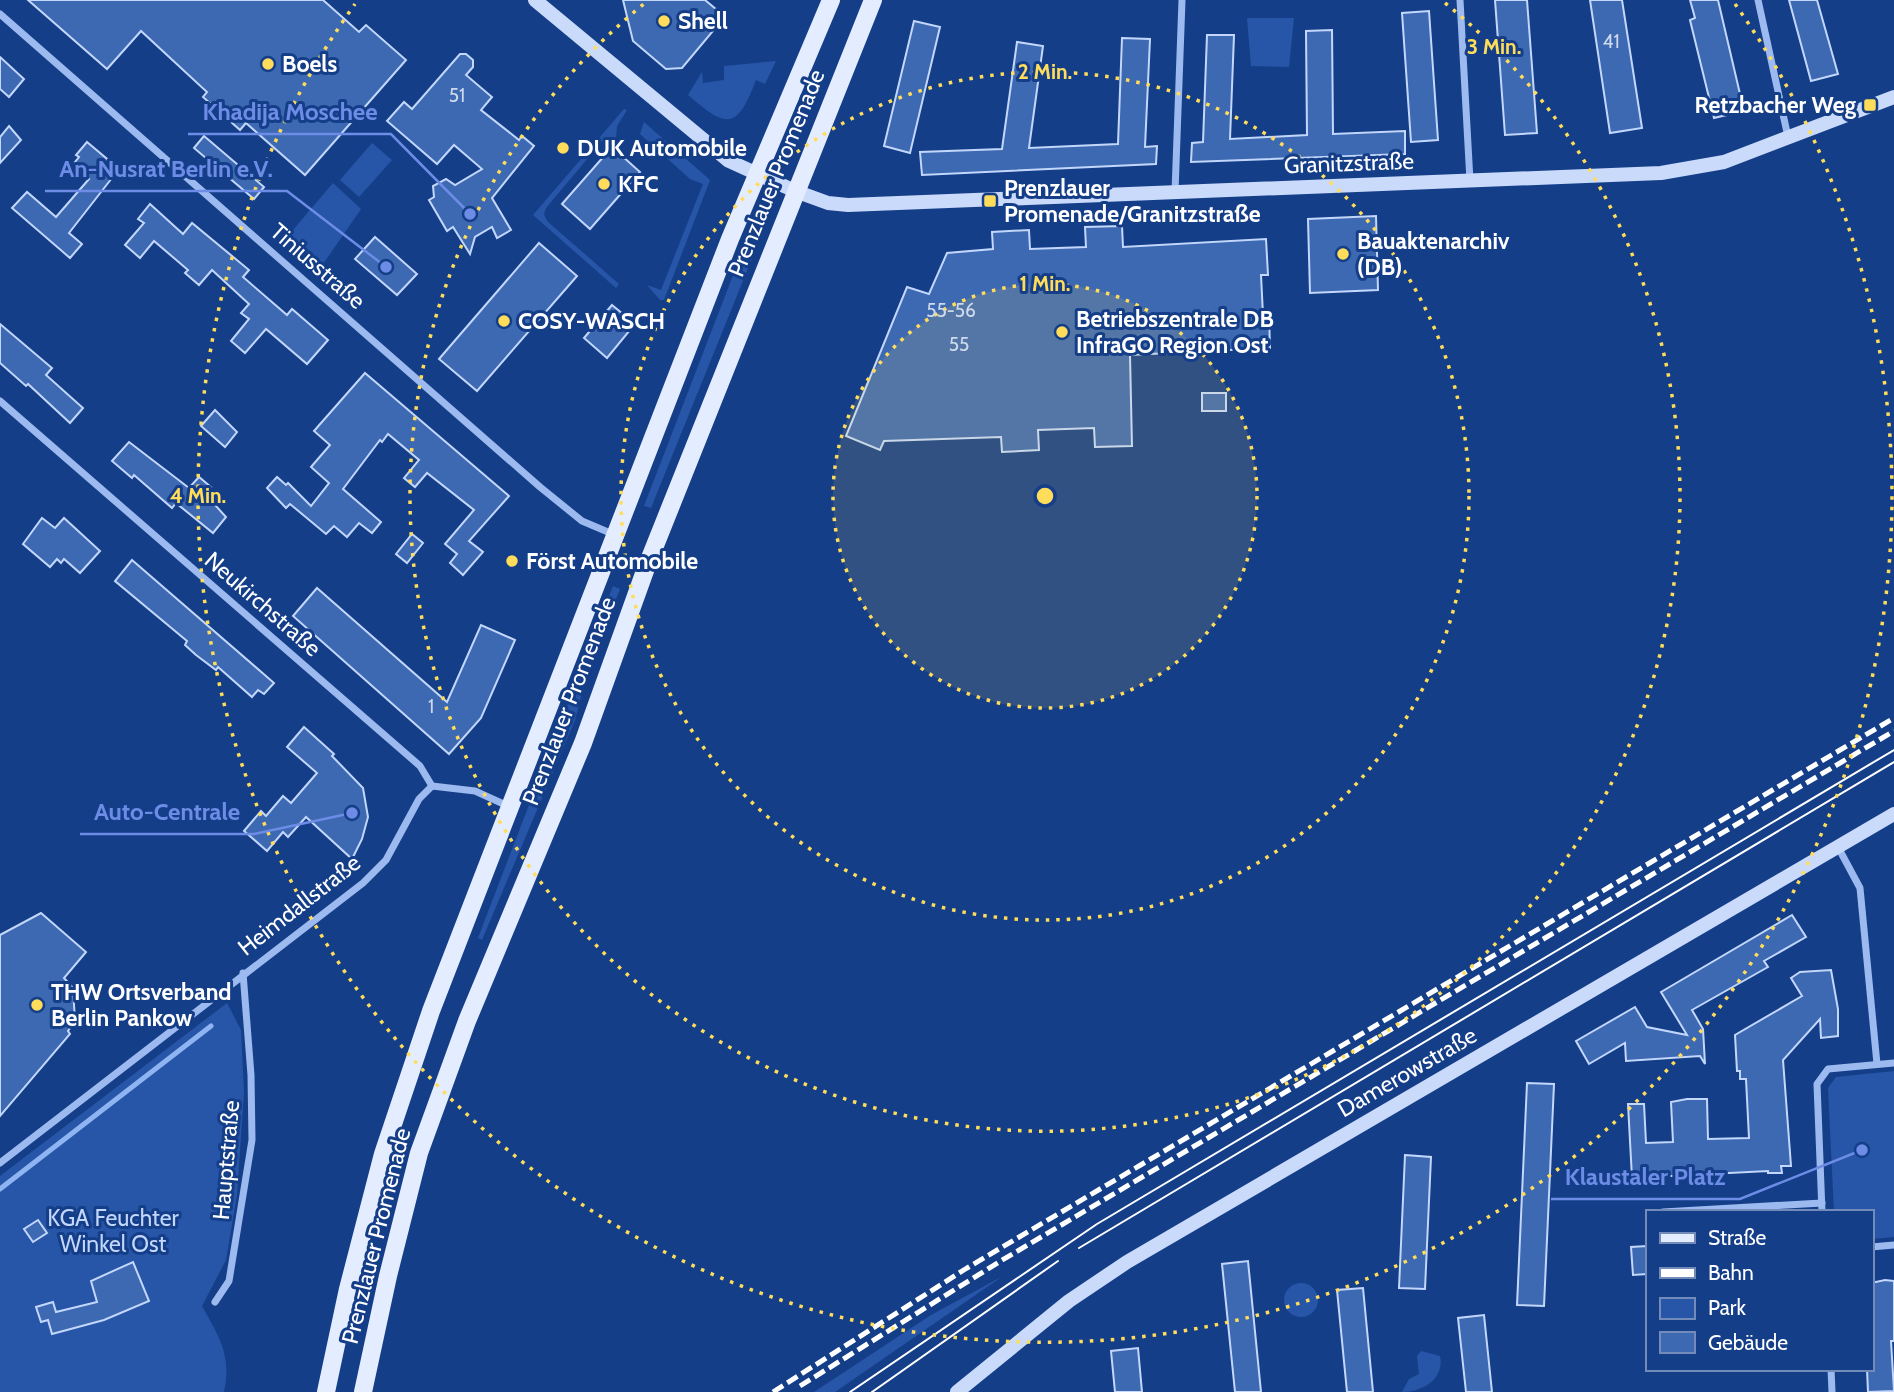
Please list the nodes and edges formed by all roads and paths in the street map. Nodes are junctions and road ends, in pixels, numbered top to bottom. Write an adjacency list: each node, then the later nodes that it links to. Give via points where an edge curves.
1 (535, 0): 10 (main road, Granitzstraße, via 729,160)
2 (831, 0): 10 (main road, Prenzlauer Promenade)
3 (1182, 0): 13 (street)
4 (1460, 0): 11 (street)
5 (1758, 0): 9 (street)
6 (868, 1): 12 (main road, Prenzlauer Promenade)
7 (0, 14): 15 (street, Tiniusstraße, via 582,522)
8 (1894, 97): 9 (main road, Granitzstraße)
9 (1788, 138): 11 (main road, Granitzstraße, via 1724,162 1661,173)
10 (759, 175): 12 (main road, Granitzstraße); 15 (main road, Prenzlauer Promenade)
11 (1470, 182): 13 (main road, Granitzstraße)
12 (795, 191): 13 (main road, Granitzstraße, via 848,205); 31 (main road, Prenzlauer Promenade, via 419,1153)
13 (1175, 194)
14 (0, 401): 16 (street, Neukirchstraße, via 420,766)
15 (617, 535): 17 (main road, Prenzlauer Promenade)
16 (432, 786): 17 (street, via 475,791); 20 (street, Heimdallstraße, via 419,799 386,860 363,883)
17 (511, 807): 30 (main road, Prenzlauer Promenade, via 431,1011 383,1154)
18 (1894, 814): 19 (main road, Damerowstraße)
19 (1838, 846): 22 (street, via 1860,888); 32 (main road, Damerowstraße, via 1127,1262 1069,1301)
20 (243, 974): 23 (street, Heimdallstraße); 28 (street, Hauptstraße, via 252,1140 235,1257 229,1282)
21 (1894, 1063): 22 (street)
22 (1877, 1064): 24 (street, via 1828,1069 1817,1084)
23 (0, 1163)
24 (1822, 1208): 25 (street)
25 (1742, 1210)
26 (1894, 1245): 27 (street)
27 (1873, 1247)
28 (215, 1303)
29 (1831, 1371): 33 (street)
30 (326, 1392)
31 (363, 1392)
32 (957, 1392)
33 (1832, 1392)

